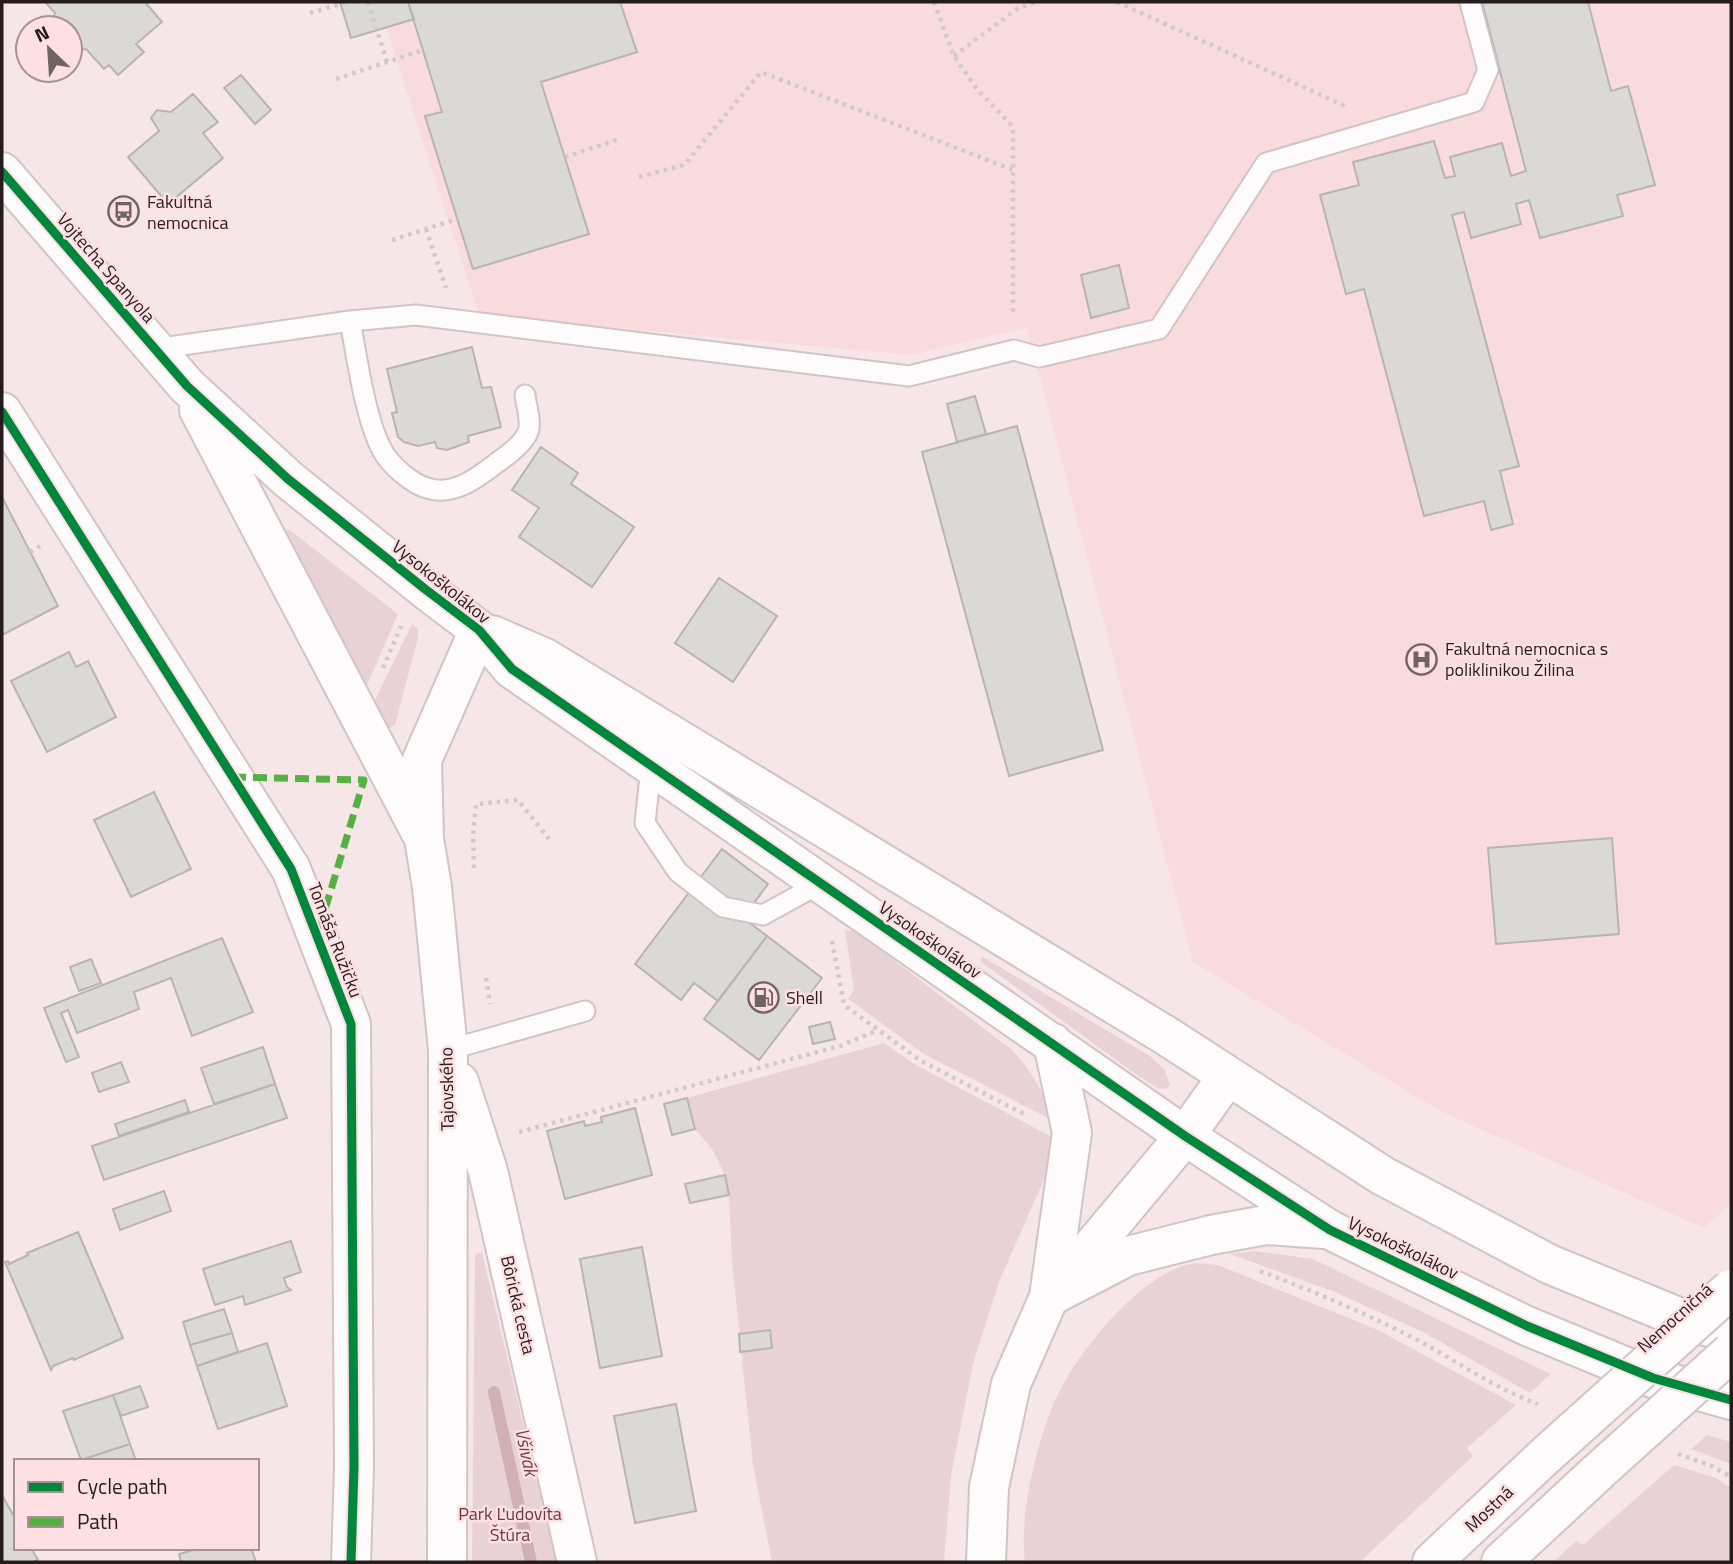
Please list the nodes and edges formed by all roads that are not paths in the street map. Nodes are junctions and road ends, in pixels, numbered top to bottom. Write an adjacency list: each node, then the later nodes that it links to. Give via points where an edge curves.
1 (1470, 2): 3 (lane, via 1488,70 1474,102 1266,163 1159,329 1040,357 1014,350 909,376 416,315)
2 (2, 172): 4 (street, Vojtecha Spanyola)
3 (350, 321): 4 (lane); 6 (lane, via 377,438 386,456 416,484 434,491 452,489 503,459 528,432)
4 (155, 349): 5 (street, Vojtecha Spanyola)
5 (187, 386): 8 (street, Vysokoškolákov, via 288,479); 10 (street)
6 (525, 395)
7 (2, 412): 25 (street, Tomáša Ružičku, via 291,869 351,1024)
8 (480, 630): 9 (street, Vysokoškolákov, via 512,669); 10 (street, Tajovského, via 422,760); 15 (street, Vysokoškolákov, via 557,665)
9 (651, 766): 11 (street, Vysokoškolákov); 11 (lane, via 645,823 678,872 723,907 763,915)
10 (424, 839): 14 (street, Tajovského)
11 (821, 883): 13 (street, Vysokoškolákov)
12 (584, 1011): 14 (lane)
13 (1053, 1043): 16 (street, Vysokoškolákov); 19 (street, via 1073,1133)
14 (448, 1050): 26 (street, Tajovského); 27 (street, Bôrická cesta, via 488,1171)
15 (1227, 1077): 16 (street); 20 (street, Vysokoškolákov, via 1383,1176 1549,1264 1688,1321)
16 (1185, 1136): 17 (street, Vysokoškolákov); 19 (street)
17 (1329, 1230): 19 (street, via 1266,1224 1211,1235 1128,1256); 22 (street, Vysokoškolákov, via 1527,1325 1653,1378)
18 (1731, 1289): 23 (street, Nemocničná, bridge)
19 (1049, 1297): 28 (street, via 1011,1384 989,1487)
20 (1731, 1333)
21 (1731, 1352): 31 (street, bridge)
22 (1731, 1400)
23 (1546, 1455): 24 (street, Mostná)
24 (1478, 1519): 29 (street); 30 (street, Mostná)
25 (351, 1562)
26 (447, 1562)
27 (577, 1562)
28 (985, 1562)
29 (1414, 1562)
30 (1432, 1562)
31 (1501, 1562)

